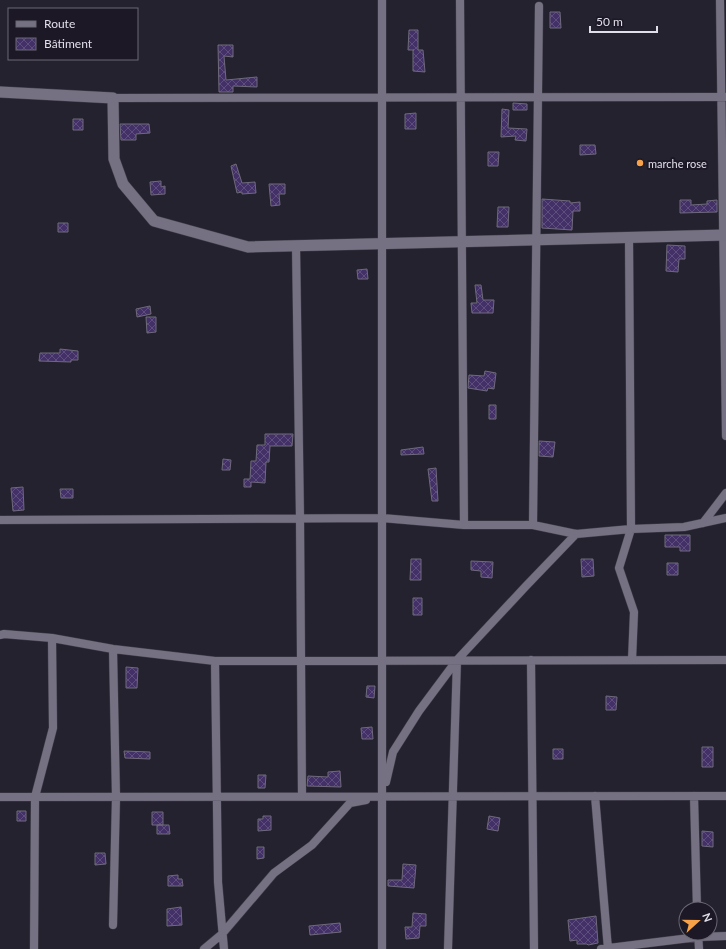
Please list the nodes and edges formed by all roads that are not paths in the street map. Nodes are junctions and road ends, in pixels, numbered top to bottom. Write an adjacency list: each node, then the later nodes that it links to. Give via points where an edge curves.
1 (382, 0): 6 (street)
2 (460, 0): 7 (street)
3 (720, 0): 9 (street)
4 (539, 6): 8 (street)
5 (0, 92): 10 (street)
6 (381, 97): 7 (street); 10 (street); 15 (street)
7 (460, 97): 8 (street); 14 (street)
8 (538, 97): 9 (street); 13 (street)
9 (724, 97): 11 (street)
10 (113, 98): 16 (street, via 114,159 123,184 154,221 248,247)
11 (725, 235): 12 (street); 17 (street)
12 (629, 237): 13 (street); 26 (street)
13 (536, 240): 14 (street); 25 (street)
14 (461, 241): 15 (street); 24 (street)
15 (382, 243): 16 (street); 19 (street)
16 (296, 245): 21 (street)
17 (726, 436)
18 (726, 493): 23 (street)
19 (382, 518): 21 (street); 24 (street); 31 (street)
20 (726, 518): 23 (street)
21 (300, 519): 22 (street); 37 (street)
22 (0, 520)
23 (703, 523): 26 (street, via 684,527)
24 (464, 525): 25 (street)
25 (533, 525): 27 (street)
26 (631, 529): 27 (street); 34 (street, via 619,568 634,612)
27 (576, 534): 32 (street)
28 (0, 635): 29 (street)
29 (52, 638): 30 (street); 46 (street, via 53,728)
30 (113, 649): 36 (street); 47 (street)
31 (382, 660): 32 (street); 37 (street); 39 (street)
32 (457, 660): 33 (street); 39 (street, via 419,711 393,752); 40 (street)
33 (531, 660): 34 (street); 41 (street)
34 (632, 660): 35 (street)
35 (726, 660)
36 (215, 661): 37 (street); 48 (street)
37 (301, 661): 38 (street)
38 (302, 796): 39 (street); 48 (street)
39 (382, 796): 40 (street); 51 (street, via 350,804 312,845 274,874); 56 (street)
40 (453, 796): 41 (street); 57 (street)
41 (533, 796): 42 (street); 58 (street)
42 (595, 796): 43 (street); 59 (street)
43 (694, 796): 44 (street); 49 (street)
44 (726, 796)
45 (0, 797): 46 (street)
46 (35, 797): 47 (street); 53 (street)
47 (116, 797): 48 (street); 50 (street)
48 (217, 797): 51 (street, via 218,882)
49 (697, 901)
50 (113, 925)
51 (222, 934): 54 (street); 55 (street)
52 (678, 938): 59 (street)
53 (34, 949)
54 (204, 949)
55 (224, 949)
56 (382, 949)
57 (448, 949)
58 (534, 949)
59 (606, 949)

